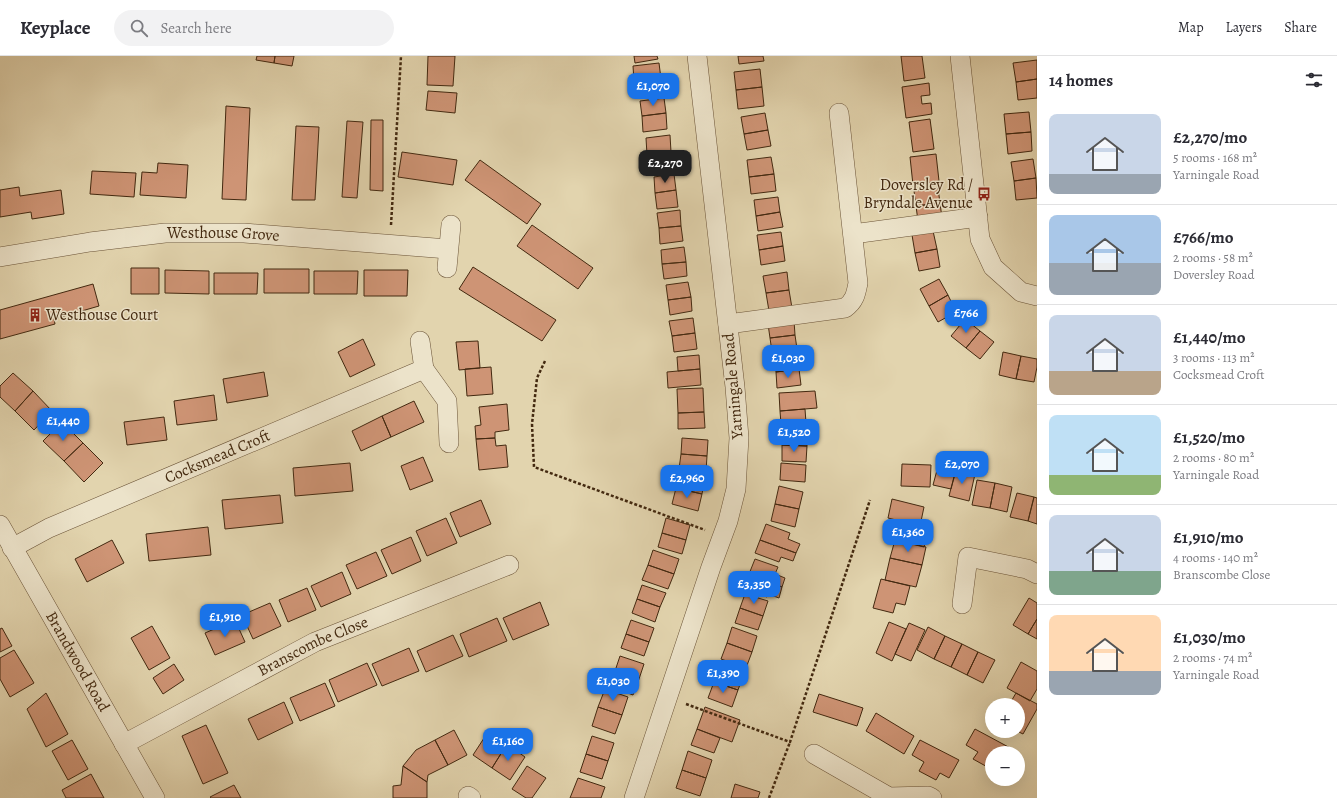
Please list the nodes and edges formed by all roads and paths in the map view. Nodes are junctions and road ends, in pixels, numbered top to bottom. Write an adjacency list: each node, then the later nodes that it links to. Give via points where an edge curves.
1 (401, 56): 8 (path)
2 (697, 56): 13 (street, Yarningale Road)
3 (960, 56): 5 (street)
4 (839, 113): 7 (street)
5 (978, 217): 7 (street); 12 (street, via 980,239 993,267 1021,292)
6 (450, 225): 9 (street)
7 (853, 234): 13 (street, via 858,283 854,300 845,308)
8 (390, 245): 9 (street, Westhouse Grove); 10 (street, Westhouse Grove, via 244,233 165,233)
9 (448, 249): 11 (street)
10 (0, 257)
11 (447, 268)
12 (1037, 296)
13 (728, 324): 20 (street, Yarningale Road, via 740,438 736,489)
14 (420, 341): 16 (street)
15 (545, 362): 20 (path, via 537,378 532,424 534,467)
16 (424, 369): 17 (street, via 447,401); 21 (street, Cocksmead Croft, via 49,528)
17 (450, 443)
18 (870, 500): 26 (path)
19 (0, 526): 21 (street, Brandwood Road)
20 (722, 537): 25 (street, Yarningale Road)
21 (12, 548): 27 (street, Brandwood Road)
22 (509, 565): 27 (street, Branscombe Close, via 315,642)
23 (1037, 574): 24 (street, via 1027,569 968,557)
24 (962, 604)
25 (668, 698): 26 (path); 30 (street, Yarningale Road)
26 (790, 742): 31 (path)
27 (124, 744): 29 (street, Brandwood Road)
28 (814, 754): 32 (street, via 889,797)
29 (155, 798)
30 (634, 798)
31 (769, 798)
32 (932, 798)

